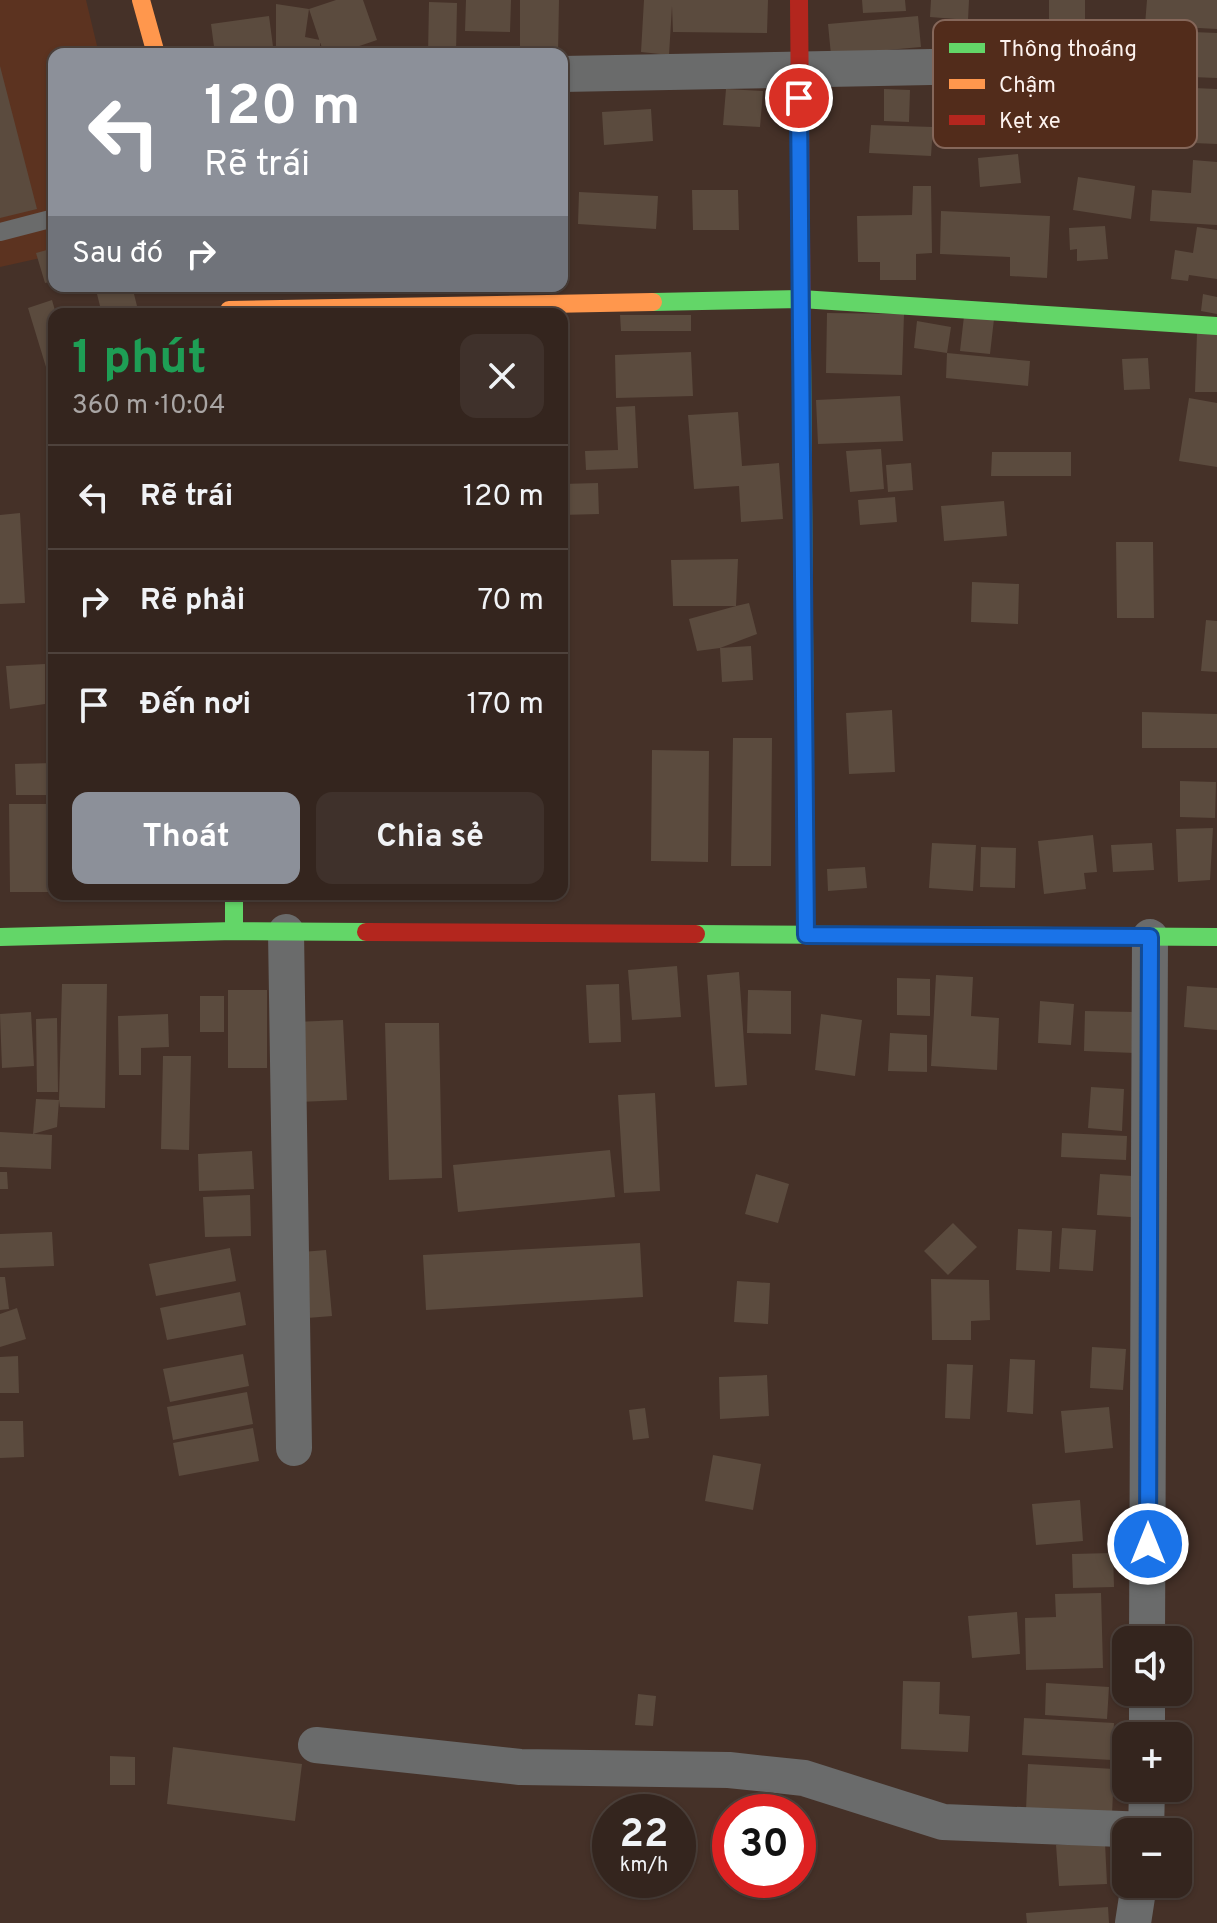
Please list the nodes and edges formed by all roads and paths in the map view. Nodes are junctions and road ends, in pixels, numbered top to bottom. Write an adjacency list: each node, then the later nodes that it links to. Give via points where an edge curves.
1 (141, 0): 3 (street)
2 (799, 0): 5 (street)
3 (154, 48)
4 (933, 67): 5 (street)
5 (799, 70): 6 (street); 9 (street)
6 (568, 74)
7 (48, 220): 8 (lane)
8 (0, 232)
9 (801, 299): 10 (street); 11 (street); 15 (street)
10 (228, 307)
11 (1217, 326)
12 (234, 900): 13 (street)
13 (234, 931): 14 (street); 16 (street)
14 (286, 932): 15 (street); 19 (street)
15 (806, 935): 17 (street)
16 (0, 937)
17 (1150, 937): 18 (street); 20 (street)
18 (1217, 937)
19 (294, 1448)
20 (1147, 1626)
21 (316, 1745): 22 (street, via 520,1767 729,1770 804,1778 943,1822)
22 (1112, 1829)
23 (1137, 1898): 24 (street)
24 (1133, 1923)

